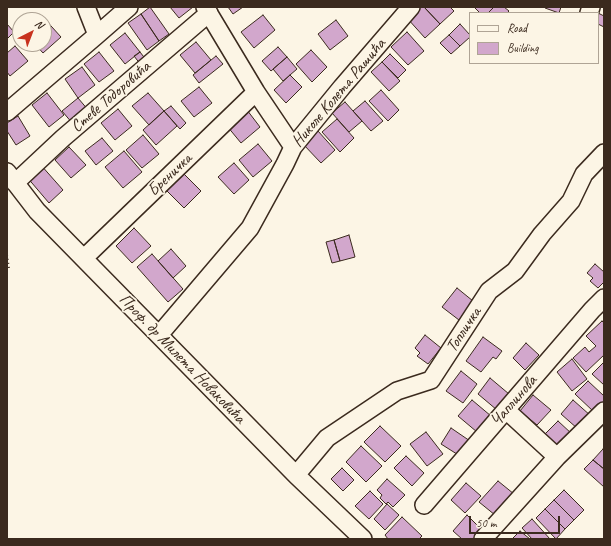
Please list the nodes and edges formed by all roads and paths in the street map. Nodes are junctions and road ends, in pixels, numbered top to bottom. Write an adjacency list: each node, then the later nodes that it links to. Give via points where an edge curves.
1 (86, 7): 5 (street)
2 (129, 7): 5 (street)
3 (411, 7): 8 (street, Николе Колета Рашића)
4 (207, 10): 6 (street); 10 (street, Стеве Тодоровића, via 63,138)
5 (98, 35): 7 (street)
6 (256, 92): 8 (street); 12 (street, Бреничка)
7 (7, 112)
8 (293, 147): 15 (street, Николе Колета Рашића, via 250,228)
9 (604, 153): 19 (street, Топличка, via 584,174 571,201 542,234 515,271 489,291 431,380 397,391 328,438)
10 (11, 178): 12 (street, Проф. др Милета Новаковића, via 38,211)
11 (7, 255): 13 (path)
12 (84, 258): 15 (street, Проф. др Милета Новаковића)
13 (7, 270)
14 (604, 298): 16 (street, Чаплинова)
15 (159, 335): 19 (street, Проф. др Милета Новаковића)
16 (506, 410): 18 (street); 20 (street, Чаплинова)
17 (604, 411): 18 (street)
18 (557, 457): 22 (street)
19 (296, 475): 21 (street, Проф. др Милета Новаковића)
20 (424, 505)
21 (363, 539)
22 (483, 539)

